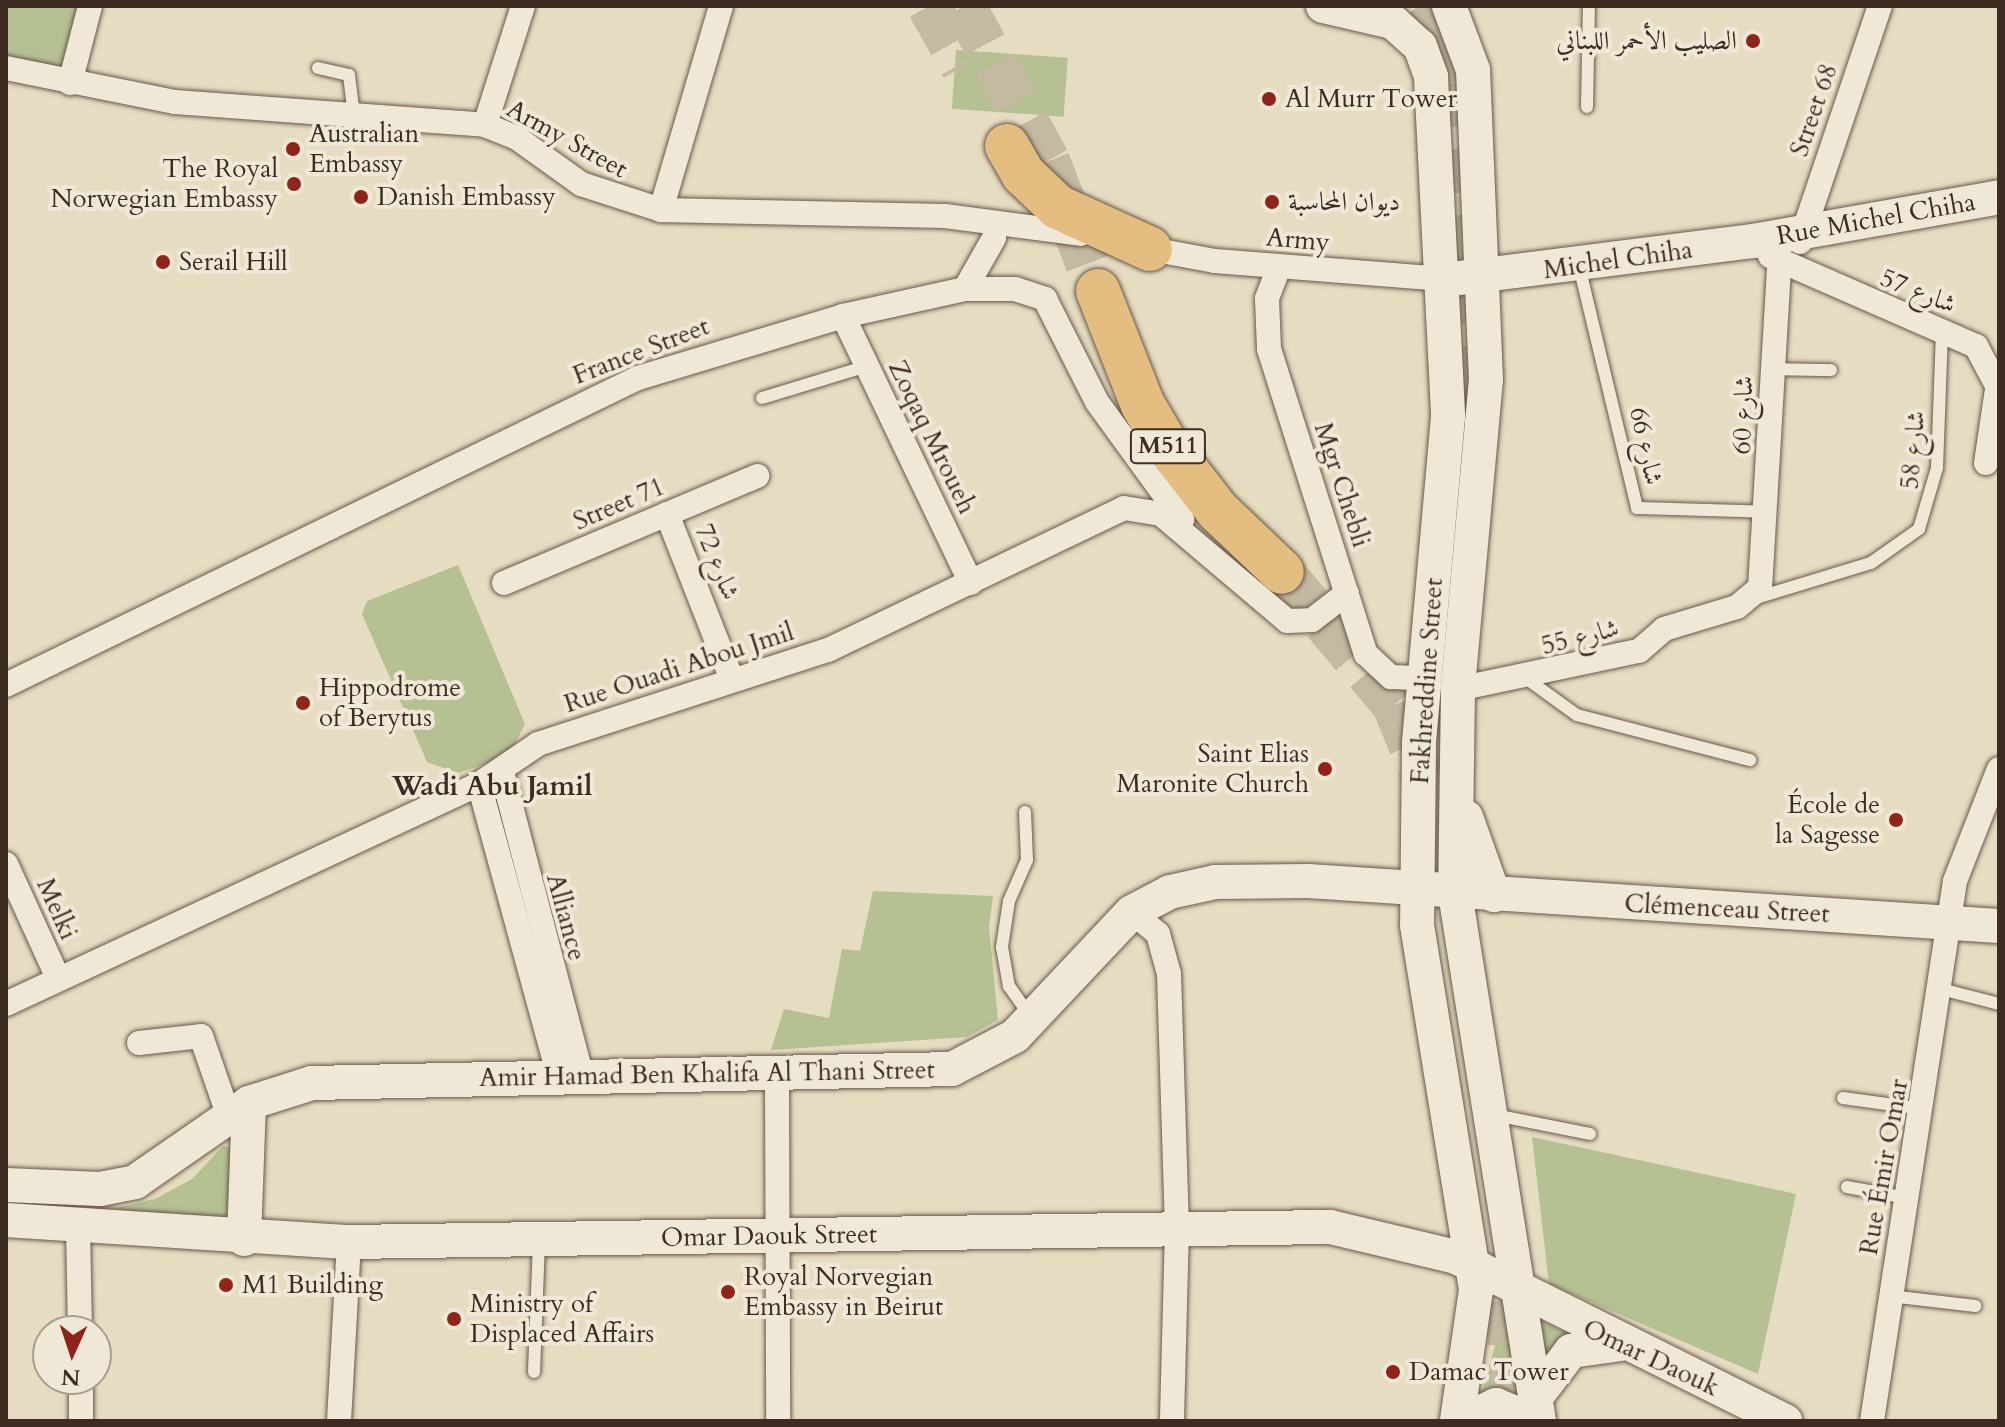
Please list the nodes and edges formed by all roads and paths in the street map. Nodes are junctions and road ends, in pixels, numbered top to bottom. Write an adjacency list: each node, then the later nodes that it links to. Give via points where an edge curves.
1 (90, 6): 12 (street)
2 (523, 6): 15 (street)
3 (721, 6): 18 (street)
4 (1323, 6): 27 (street, Fakhreddine Street, via 1381,15 1426,57)
5 (1449, 6): 11 (street, Fakhreddine Street)
6 (1473, 6): 11 (street)
7 (1589, 6): 13 (lane)
8 (1880, 6): 19 (street, Street 68)
9 (6, 68): 12 (street, Army Street)
10 (318, 68): 14 (lane, via 349,75)
11 (1473, 70): 26 (street, Fakhreddine Street)
12 (70, 83): 14 (street, Army Street, via 175,102)
13 (1587, 107)
14 (354, 116): 15 (street, Army Street)
15 (485, 125): 18 (street, Army Street, via 591,189)
16 (1007, 146): 22 (highway, via 1023,174 1058,207)
17 (1999, 197): 19 (street, Rue Michel Chiha)
18 (661, 210): 22 (street, Army Street, via 945,216 1080,244)
19 (1802, 233): 21 (street, Rue Michel Chiha); 25 (street)
20 (994, 238): 28 (street)
21 (1753, 241): 23 (street, Michel Chiha); 25 (street)
22 (1150, 249): 24 (street, Army)
23 (1579, 266): 26 (street, Michel Chiha); 39 (lane, شارع 66, via 1637,508)
24 (1279, 267): 27 (street, Army); 45 (street, Mgr Chebli, via 1266,332)
25 (1786, 267): 31 (street, شارع 57); 33 (street, شارع 60)
26 (1483, 277): 27 (street, Michel Chiha); 51 (street, Fakhreddine Street, via 1483,445)
27 (1443, 279): 48 (street, Fakhreddine Street, via 1448,417)
28 (965, 289): 30 (street, France Street); 41 (street, France Street, via 1015,289 1045,299 1141,471)
29 (1098, 291): 42 (highway, M511, via 1143,405 1166,444 1218,511)
30 (843, 316): 32 (street, Zoqaq Mroueh); 50 (street, France Street, via 702,355 574,406)
31 (1942, 331): 35 (street, شارع 57, via 1981,350); 46 (lane, شارع 58, via 1937,468 1919,529 1871,563)
32 (867, 366): 36 (lane); 44 (street, Zoqaq Mroueh)
33 (1772, 369): 34 (lane); 39 (street, شارع 60)
34 (1831, 370)
35 (1998, 389): 37 (street, شارع 57)
36 (762, 398)
37 (1986, 463)
38 (757, 476): 40 (street, Street 71)
39 (1768, 512): 46 (street, شارع 60, via 1764,576)
40 (667, 514): 43 (street, Street 71); 47 (street, شارع 72)
41 (1211, 554): 44 (street, Rue Ouadi Abou Jmil, via 1161,514 1124,508); 45 (street, Rue Ouadi Abou Jmil, via 1287,621 1312,620)
42 (1282, 572)
43 (504, 583)
44 (971, 583): 47 (street, Rue Ouadi Abou Jmil, via 828,650)
45 (1347, 593): 48 (street, Mgr Chebli, via 1372,664 1391,677)
46 (1751, 599): 49 (street, شارع 55, via 1671,626 1639,651)
47 (731, 677): 54 (street, Rue Ouadi Abou Jmil, via 538,744)
48 (1424, 678): 59 (street, Fakhreddine Street)
49 (1527, 679): 51 (street, شارع 55); 52 (lane, via 1577,715)
50 (6, 685)
51 (1458, 689): 55 (street, Fakhreddine Street)
52 (1750, 760)
53 (1999, 769): 63 (street, Rue Émir Omar, via 1967,837)
54 (502, 772): 56 (street, Rue Ouadi Abou Jmil); 71 (street, Alliance)
55 (1455, 773): 60 (street, Fakhreddine Street); 61 (street)
56 (479, 784): 65 (street, Rue Ouadi Abou Jmil); 71 (street, Alliance)
57 (1025, 812): 69 (lane, via 1027,860 1009,901 1002,947 1009,986)
58 (6, 864): 65 (street, Melki)
59 (1417, 889): 60 (street, Amir Hamad Ben Khalifa Al Thani Street); 62 (street, Amir Hamad Ben Khalifa Al Thani Street, via 1215,882 1170,892); 88 (street, Fakhreddine Street)
60 (1455, 893): 61 (street, Clémenceau Street); 76 (street, Fakhreddine Street)
61 (1494, 895): 63 (street, Clémenceau Street)
62 (1132, 912): 69 (street, Amir Hamad Ben Khalifa Al Thani Street); 83 (street, via 1158,934 1169,974)
63 (1948, 921): 64 (street, Clémenceau Street); 66 (street, Rue Émir Omar)
64 (1999, 926)
65 (58, 978): 67 (street, Rue Ouadi Abou Jmil)
66 (1941, 989): 68 (lane); 74 (street, Rue Émir Omar)
67 (6, 1004)
68 (1999, 1004)
69 (1033, 1019): 72 (street, Amir Hamad Ben Khalifa Al Thani Street, via 987,1055 952,1069)
70 (139, 1043): 75 (street, via 201,1036)
71 (570, 1075): 72 (street, Amir Hamad Ben Khalifa Al Thani Street); 75 (street, Amir Hamad Ben Khalifa Al Thani Street, via 312,1083)
72 (777, 1076): 84 (street)
73 (1843, 1098): 74 (lane)
74 (1923, 1109): 80 (street, Rue Émir Omar)
75 (239, 1110): 78 (street, Amir Hamad Ben Khalifa Al Thani Street, via 135,1182); 85 (street)
76 (1492, 1115): 77 (lane); 89 (street, Fakhreddine Street)
77 (1590, 1134)
78 (6, 1185)
79 (1847, 1187): 80 (lane)
80 (1909, 1198): 90 (street, Rue Émir Omar)
81 (6, 1220): 82 (street, Omar Daouk Street)
82 (78, 1227): 85 (street, Omar Daouk Street); 92 (street)
83 (1177, 1228): 84 (street, Omar Daouk Street); 88 (street, Omar Daouk Street, via 1379,1233); 100 (street)
84 (779, 1237): 86 (street, Omar Daouk Street); 99 (street)
85 (244, 1239): 87 (street, Omar Daouk Street)
86 (539, 1239): 87 (street, Omar Daouk Street); 94 (lane)
87 (349, 1242): 98 (street)
88 (1474, 1266): 89 (street, Omar Daouk Street); 101 (street, Fakhreddine Street, via 1475,1328)
89 (1518, 1292): 93 (street, Omar Daouk); 96 (street, Fakhreddine Street)
90 (1890, 1296): 91 (lane); 103 (street, Rue Émir Omar)
91 (1975, 1306)
92 (80, 1315)
93 (1620, 1344): 96 (street, via 1571,1351); 102 (street, Omar Daouk)
94 (534, 1372)
95 (81, 1395): 97 (street)
96 (1536, 1413): 101 (street, via 1505,1405)
97 (81, 1421)
98 (339, 1421)
99 (778, 1421)
100 (1172, 1421)
101 (1460, 1421)
102 (1785, 1421)
103 (1872, 1421)

